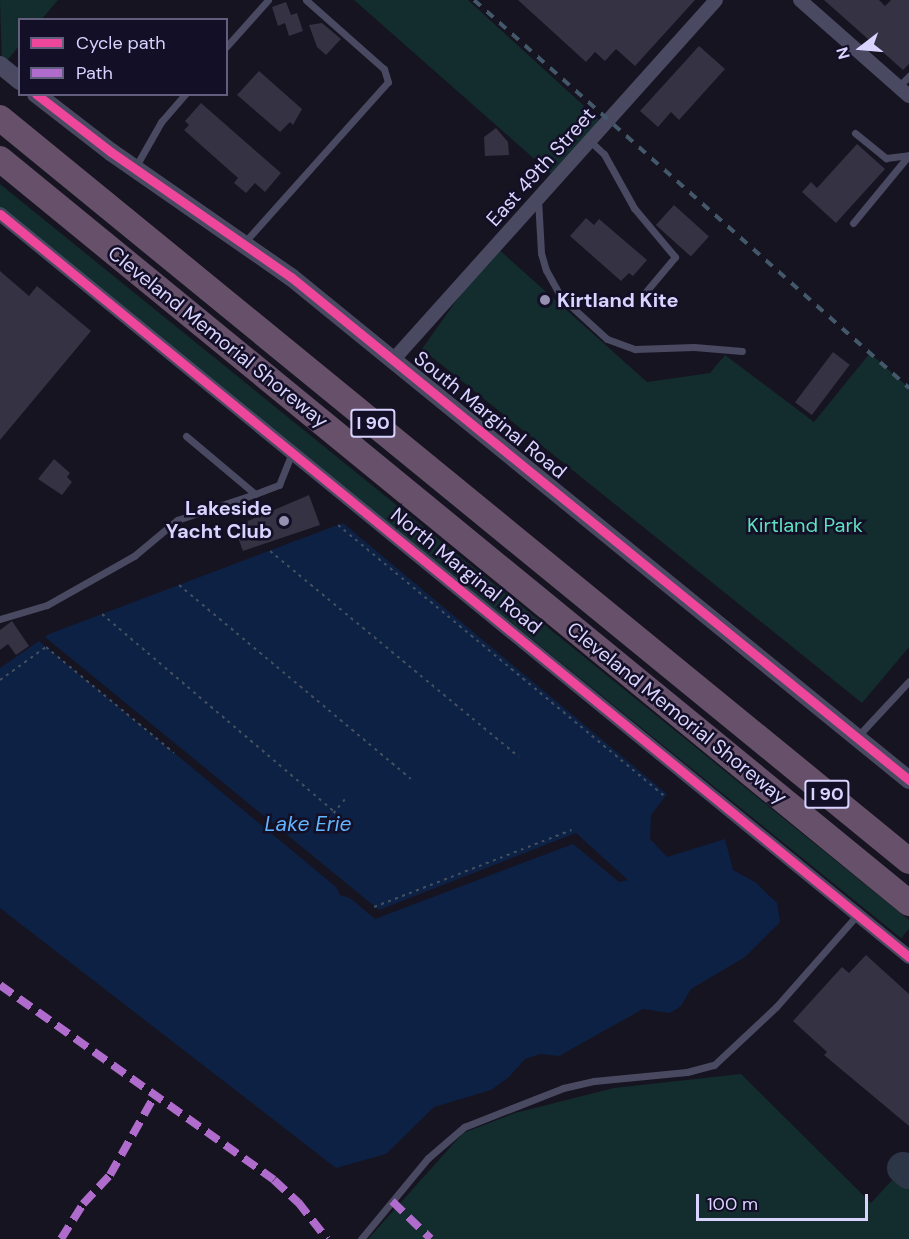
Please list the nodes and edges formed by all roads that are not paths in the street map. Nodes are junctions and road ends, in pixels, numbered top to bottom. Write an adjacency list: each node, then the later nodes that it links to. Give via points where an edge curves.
1 (268, 0): 5 (lane)
2 (306, 0): 21 (lane, via 384,69 388,81)
3 (716, 0): 15 (street, East 49th Street)
4 (800, 0): 9 (street)
5 (228, 45)
6 (0, 65): 8 (street)
7 (909, 76): 9 (lane)
8 (18, 79)
9 (898, 87): 12 (street)
10 (39, 96): 17 (street, South Marginal Road)
11 (183, 96): 17 (lane, via 161,122)
12 (909, 96)
13 (0, 118): 32 (highway, Cleveland Memorial Shoreway / I 90)
14 (855, 133): 20 (lane, via 886,158 909,155)
15 (591, 142): 18 (street, East 49th Street); 22 (lane, via 604,154 634,208 675,257)
16 (0, 159): 33 (highway, Cleveland Memorial Shoreway / I 90)
17 (135, 168): 21 (street, South Marginal Road)
18 (538, 199): 23 (lane, via 541,253 546,270 561,297 607,339 635,349 694,347); 24 (street, East 49th Street)
19 (0, 214): 26 (street, North Marginal Road)
20 (853, 223)
21 (243, 244): 24 (street, South Marginal Road)
22 (644, 295)
23 (742, 351)
24 (394, 359): 30 (street, South Marginal Road)
25 (186, 436): 27 (lane)
26 (292, 452): 27 (lane, via 279,485); 34 (street, North Marginal Road)
27 (255, 494): 28 (lane, via 177,520 134,556 57,599)
28 (0, 619)
29 (909, 681): 30 (lane)
30 (857, 737): 31 (street, South Marginal Road)
31 (908, 778)
32 (909, 861)
33 (909, 903)
34 (857, 915): 35 (street, North Marginal Road); 36 (lane, via 776,1007 714,1065 562,1088 465,1127 428,1158)
35 (909, 957)
36 (361, 1239)

